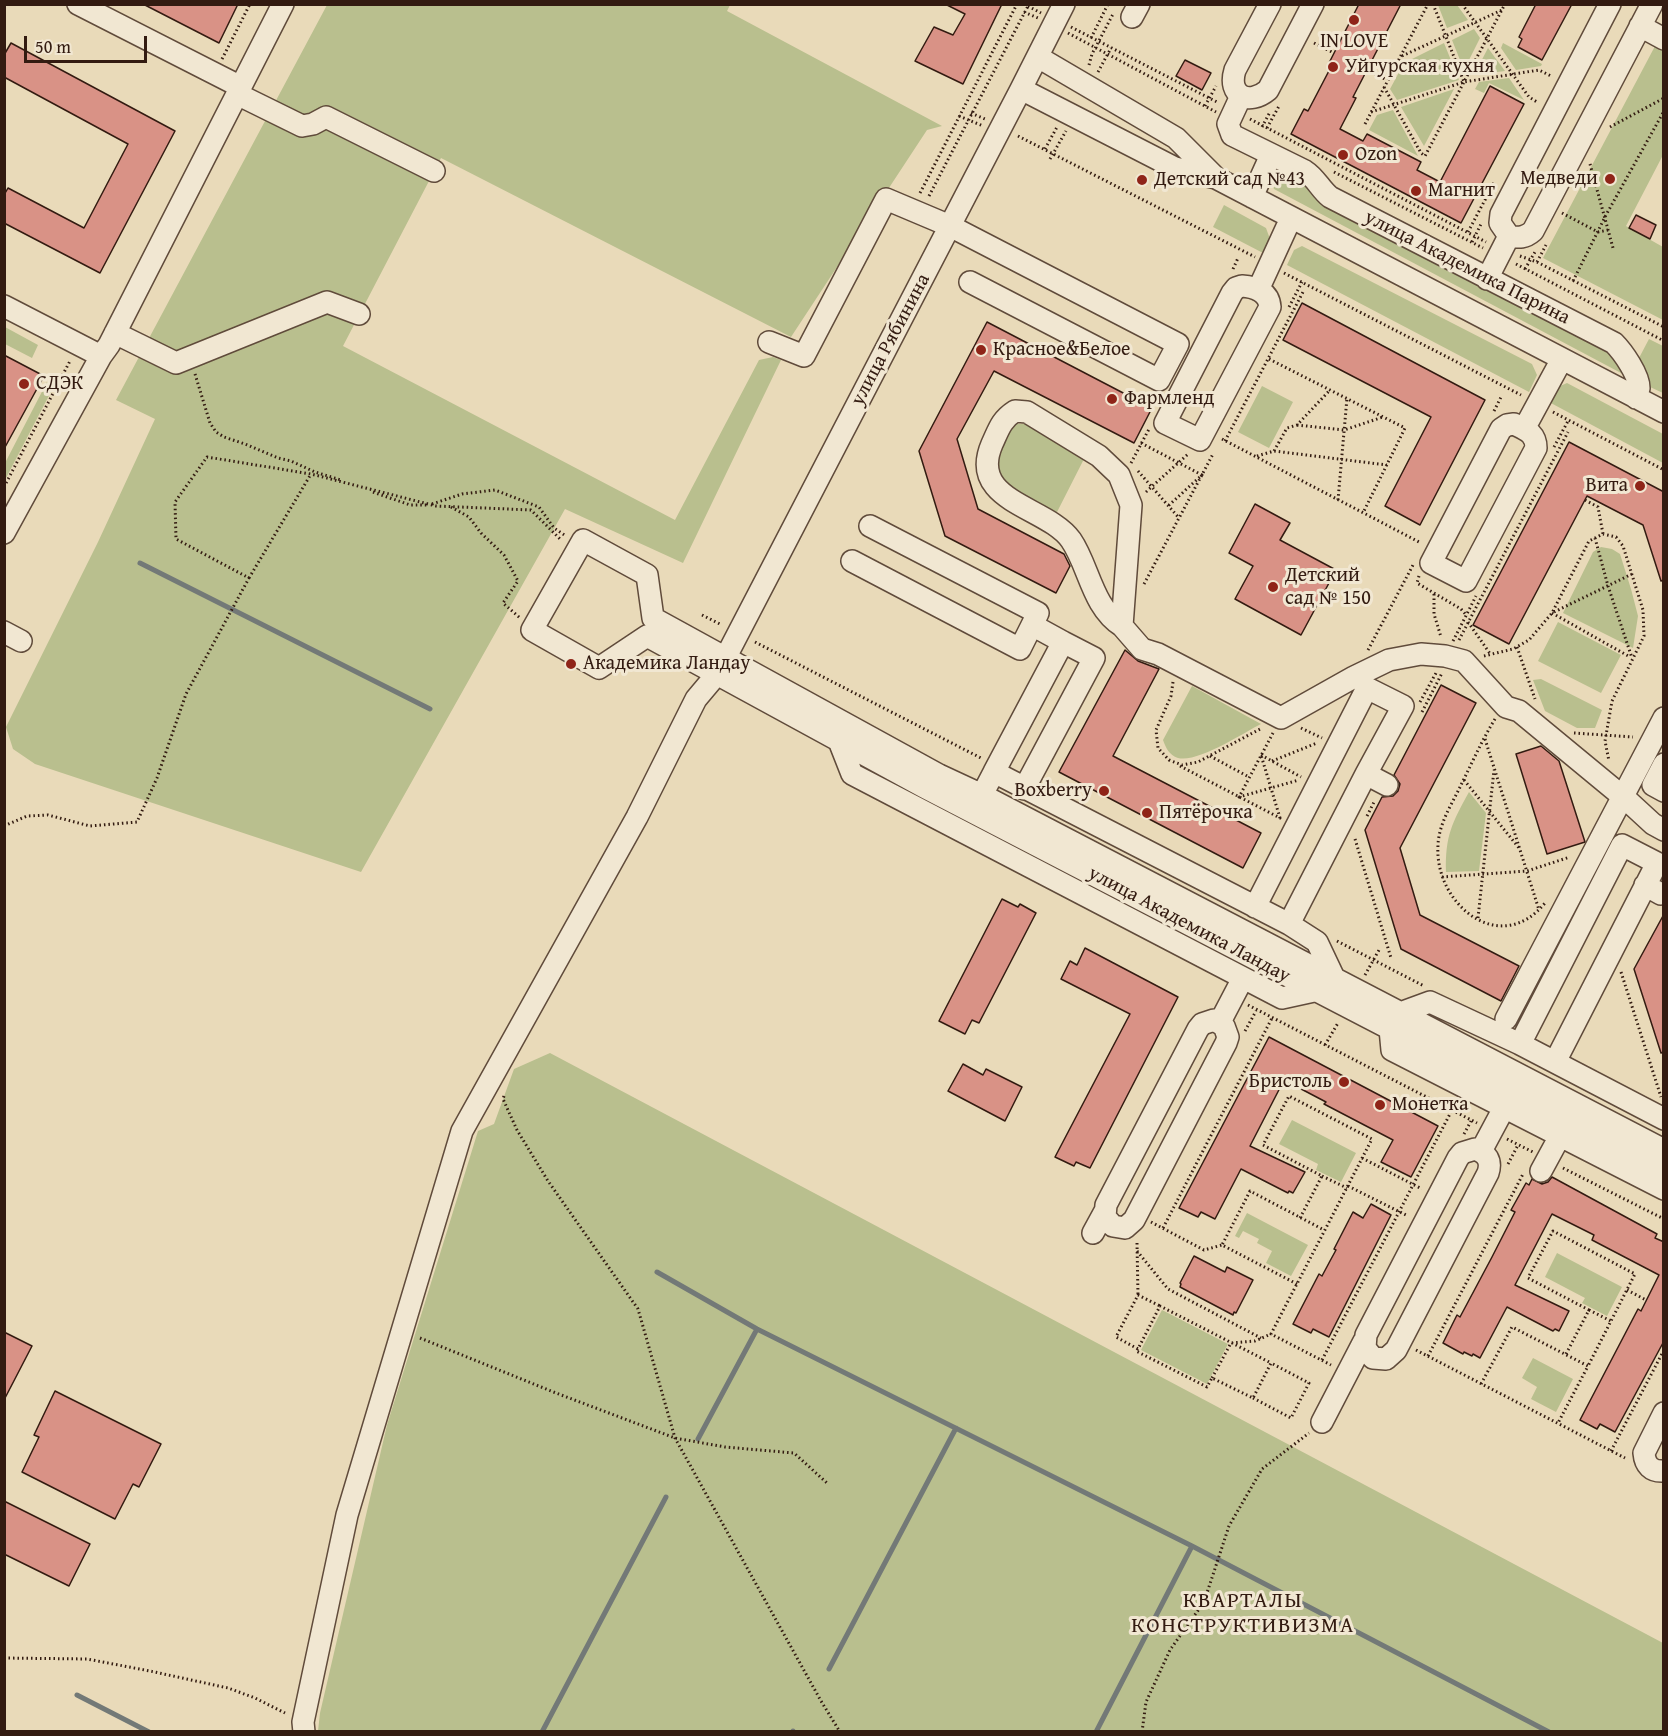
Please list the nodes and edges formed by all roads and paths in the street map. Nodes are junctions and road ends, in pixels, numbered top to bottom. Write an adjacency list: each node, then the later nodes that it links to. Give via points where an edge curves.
1 (78, 4): 28 (street)
2 (250, 4): 28 (path)
3 (283, 4): 35 (street)
4 (1017, 4): 42 (path)
5 (1029, 4): 43 (path)
6 (1064, 4): 25 (street, улица Рябинина)
7 (1108, 4): 41 (path, via 1091,38)
8 (1270, 4): 41 (street, via 1235,70)
9 (1313, 4): 41 (street, via 1268,90 1250,98)
10 (1428, 4): 26 (path)
11 (1433, 4): 19 (path)
12 (1462, 4): 17 (path)
13 (1505, 4): 16 (path)
14 (1610, 4): 62 (street, via 1501,214)
15 (1652, 4): 18 (street)
16 (1502, 10): 17 (path); 20 (path)
17 (1476, 23): 19 (path); 20 (path)
18 (1640, 27): 21 (street); 62 (street, via 1533,231)
19 (1445, 36): 26 (path); 32 (path)
20 (1487, 39): 29 (path); 32 (path)
21 (1664, 39)
22 (1313, 42): 24 (path)
23 (1095, 48): 41 (path)
24 (1334, 53)
25 (1038, 57): 34 (street, улица Рябинина); 52 (street, улица Академика Парина, via 1176,138)
26 (1400, 57): 31 (path)
27 (1367, 70): 31 (path)
28 (214, 74): 35 (street)
29 (1512, 74): 30 (path, via 1539,70); 32 (path); 37 (path)
30 (1551, 76)
31 (1388, 80): 33 (path)
32 (1464, 82): 38 (path); 38 (path, via 1425,156)
33 (1384, 87): 38 (path); 40 (path)
34 (1022, 89): 46 (street, улица Рябинина); 52 (street, улица Академика Парина, via 1175,168)
35 (239, 91): 50 (street, via 302,126 326,117); 74 (street)
36 (1664, 98): 45 (path)
37 (1537, 102)
38 (1394, 105): 40 (path)
39 (1664, 111): 57 (path)
40 (1371, 112): 44 (path)
41 (1233, 113): 48 (street, улица Академика Парина, via 1232,135); 62 (path)
42 (960, 116): 43 (path); 53 (path)
43 (967, 121): 46 (path); 54 (path)
44 (1365, 123)
45 (1610, 127)
46 (999, 132): 59 (street, улица Рябинина)
47 (1045, 149): 64 (path)
48 (1271, 155): 55 (street); 65 (street, улица Академика Парина, via 1314,176 1330,197)
49 (1590, 164): 57 (path)
50 (434, 171)
51 (1333, 172): 62 (path)
52 (1216, 178): 55 (street, улица Академика Парина)
53 (921, 193)
54 (929, 196)
55 (1251, 197): 58 (street, улица Академика Парина)
56 (1562, 213): 61 (path)
57 (1606, 215): 60 (path); 61 (path)
58 (1291, 218): 64 (street); 80 (street, улица Академика Парина)
59 (950, 226): 76 (street, via 886,199 804,356); 82 (street, via 1178,344); 141 (street, улица Рябинина)
60 (1608, 230): 61 (path); 63 (path)
61 (1598, 232): 66 (path)
62 (1503, 247): 65 (street); 66 (path); 75 (path)
63 (1613, 248)
64 (1269, 265): 68 (path); 69 (street)
65 (1487, 279): 87 (street, улица Академика Парина, via 1614,343 1625,353 1637,382)
66 (1573, 281): 73 (path)
67 (970, 282): 82 (street)
68 (1302, 282): 88 (path); 96 (path)
69 (1258, 290): 84 (street, via 1236,288); 84 (street, via 1266,294 1270,307 1200,440 1165,423)
70 (1303, 292): 79 (path)
71 (4, 306): 78 (street)
72 (359, 314): 81 (street, via 327,302)
73 (1664, 327)
74 (115, 333): 78 (street); 81 (street)
75 (1664, 340)
76 (769, 342)
77 (75, 351): 108 (path)
78 (101, 356): 118 (street)
79 (1269, 359): 83 (path); 96 (path)
80 (1562, 359): 87 (street, улица Академика Парина); 88 (street)
81 (176, 363): 135 (path, via 195,373 210,423 224,438 410,506 451,507 469,517 504,555 518,581 503,603)
82 (1160, 380): 84 (street)
83 (1330, 390): 86 (path); 92 (path)
84 (1182, 391)
85 (1501, 397): 91 (path)
86 (1347, 398): 90 (path); 94 (path)
87 (1635, 398): 89 (street, улица Академика Парина)
88 (1538, 404): 93 (street); 105 (path)
89 (1664, 412)
90 (1384, 417): 94 (path); 104 (path, via 1405,428)
91 (1490, 418)
92 (1297, 425): 94 (path); 99 (path, via 1287,428)
93 (1524, 429): 93 (street, via 1533,434 1536,448 1466,581 1431,563 1501,429 1514,424)
94 (1344, 430): 101 (path)
95 (1568, 432): 132 (path, via 1546,481)
96 (1223, 440): 100 (path); 107 (path)
97 (1141, 443): 102 (path)
98 (1194, 448): 102 (path)
99 (1274, 451): 100 (path); 101 (path)
100 (1256, 457): 110 (path)
101 (1341, 460): 104 (path); 110 (path)
102 (1178, 462): 107 (path); 109 (path)
103 (1131, 463): 109 (path)
104 (1387, 465): 115 (path)
105 (1664, 470)
106 (311, 474): 122 (path, via 436,506 531,510); 127 (path); 127 (path, via 207,457 175,502 176,539)
107 (1202, 475): 114 (path); 116 (path)
108 (4, 487)
109 (1152, 487): 113 (path); 114 (path)
110 (1338, 500): 115 (path)
111 (1584, 500): 119 (path, via 1598,507)
112 (428, 505): 122 (path, via 462,494 495,490 539,507)
113 (1131, 505): 134 (street); 134 (street, via 1119,475 1099,456 1027,412 1015,411 1004,418 986,458 992,481 1007,498 1055,524 1071,540 1095,593 1112,620)
114 (1168, 506): 116 (path)
115 (1363, 513): 121 (path)
116 (1179, 518): 129 (path)
117 (870, 526): 133 (street, via 1038,613)
118 (4, 533)
119 (1603, 534): 120 (path); 126 (path, via 1616,537 1623,546)
120 (1595, 538): 128 (path); 131 (path, via 1589,541)
121 (1424, 545)
122 (573, 547): 135 (street); 141 (street, via 583,540 647,575 653,618)
123 (852, 561): 133 (street, via 1020,649)
124 (1413, 565): 143 (path)
125 (1420, 573): 130 (path, via 1417,583)
126 (1632, 574): 128 (path); 139 (path, via 1644,636)
127 (249, 578): 179 (path, via 186,694 138,822 90,826 48,815 27,816)
128 (1608, 586): 131 (path); 139 (path)
129 (1143, 587)
130 (1434, 592): 132 (path, via 1461,609); 140 (path, via 1434,614 1441,636)
131 (1552, 613): 137 (path, via 1529,640); 139 (path)
132 (1468, 624): 138 (path); 140 (path)
133 (1032, 625): 136 (street)
134 (1122, 626): 145 (street, via 1142,649)
135 (532, 630): 141 (street, via 599,668 647,636)
136 (1064, 642): 162 (street); 169 (street, via 1094,658)
137 (1516, 647): 138 (path); 147 (path)
138 (1491, 655): 140 (path)
139 (1632, 658): 148 (path, via 1612,701)
140 (1457, 659): 143 (street, via 1421,654 1389,660); 144 (street)
141 (721, 666): 152 (street, улица Академика Ландау); 173 (street, улица Академика Ландау); 241 (street, улица Рябинина, via 696,699 626,837 462,1131)
142 (1169, 674): 157 (path, via 1173,680 1171,696 1156,730 1158,748)
143 (1354, 677): 145 (street)
144 (1506, 707): 147 (street, via 1519,711); 149 (path)
145 (1281, 718): 155 (path); 156 (path)
146 (1664, 718): 151 (street)
147 (1544, 730): 148 (path); 172 (street)
148 (1606, 735): 151 (path); 172 (path)
149 (1484, 737): 161 (path); 166 (path)
150 (1322, 738): 153 (path)
151 (1653, 739): 172 (street)
152 (839, 741): 196 (street, via 852,774); 198 (street, улица Академика Ландау)
153 (1319, 742): 154 (path); 158 (path)
154 (1315, 751)
155 (1261, 755): 158 (path); 164 (path); 168 (path)
156 (1210, 756): 157 (path, via 1182,765); 164 (path)
157 (1169, 760): 174 (path)
158 (1272, 761): 165 (path)
159 (1664, 764): 171 (street, via 1653,785)
160 (1306, 768): 165 (path)
161 (1494, 768): 176 (path); 183 (path)
162 (993, 772): 169 (street); 173 (street)
163 (1366, 774): 167 (street); 189 (street, via 1403,706 1367,688); 192 (street)
164 (1249, 777): 174 (path)
165 (1300, 778): 168 (path); 170 (path)
166 (1464, 780): 176 (path); 187 (path, via 1442,823 1438,844)
167 (1387, 785)
168 (1271, 788): 174 (path); 178 (path)
169 (1024, 789): 189 (street)
170 (1295, 789)
171 (1664, 791)
172 (1614, 793): 177 (street); 180 (street)
173 (982, 795): 197 (street, улица Академика Ландау)
174 (1239, 796): 178 (path)
175 (1285, 809): 178 (path)
176 (1489, 811): 183 (path); 186 (path)
177 (1612, 816): 182 (street); 193 (street)
178 (1280, 818)
179 (4, 826)
180 (1664, 830)
181 (1355, 839): 194 (path)
182 (1622, 844): 204 (street); 205 (street, via 1657,863 1653,890)
183 (1520, 850): 185 (path)
184 (1575, 855): 185 (path)
185 (1527, 871): 186 (path); 190 (path)
186 (1482, 874): 187 (path); 191 (path)
187 (1442, 877): 191 (path, via 1450,895)
188 (1546, 902): 190 (path)
189 (1255, 907): 192 (street)
190 (1539, 910): 191 (path, via 1514,925 1493,926); 193 (path)
191 (1478, 918)
192 (1289, 924): 197 (street, via 1317,942)
193 (1549, 940): 201 (street)
194 (1391, 958)
195 (1621, 970): 208 (path)
196 (1243, 978): 198 (street, via 1282,998); 199 (street)
197 (1335, 980): 202 (street, улица Академика Ландау)
198 (1314, 991): 202 (street, улица Академика Ландау)
199 (1233, 998): 200 (path); 203 (street)
200 (1272, 1018): 209 (path); 230 (path)
201 (1506, 1019)
202 (1395, 1021): 204 (street, via 1430,1002); 207 (street, via 1392,1050); 213 (street, улица Академика Ландау); 218 (street, улица Академика Ландау)
203 (1220, 1022): 224 (street, via 1208,1021 1198,1029); 224 (street, via 1227,1031 1226,1043 1134,1220 1119,1228 1108,1223)
204 (1520, 1044): 205 (street)
205 (1555, 1062): 208 (street)
206 (504, 1089): 261 (path, via 503,1099 517,1130 638,1310)
207 (1504, 1108): 210 (street); 211 (street)
208 (1663, 1109)
209 (1452, 1110): 210 (path); 220 (path)
210 (1492, 1131): 212 (path); 214 (street)
211 (1560, 1136): 217 (street); 223 (street)
212 (1518, 1145): 216 (path); 217 (path)
213 (1664, 1150)
214 (1481, 1151): 244 (street, via 1468,1150 1458,1158); 244 (street, via 1489,1161 1488,1173 1396,1350 1386,1359 1373,1358)
215 (1362, 1158): 219 (path, via 1372,1139 1289,1096 1263,1145); 220 (path); 221 (path)
216 (1508, 1165)
217 (1537, 1168): 228 (path); 250 (path)
218 (1664, 1171)
219 (1322, 1176): 221 (path); 227 (path)
220 (1413, 1184): 222 (path); 225 (path)
221 (1347, 1187): 225 (path); 231 (path)
222 (1423, 1189)
223 (1664, 1189)
224 (1104, 1211): 232 (street)
225 (1399, 1212): 226 (path); 251 (path)
226 (1408, 1217)
227 (1300, 1218): 231 (path); 233 (path, via 1250,1191)
228 (1664, 1219)
229 (1147, 1220): 230 (path)
230 (1163, 1228): 233 (path, via 1204,1250)
231 (1325, 1230): 235 (path)
232 (1093, 1233)
233 (1222, 1245): 235 (path)
234 (1136, 1250): 243 (path, via 1168,1289)
235 (1297, 1284): 242 (path)
236 (1627, 1290): 237 (path); 239 (path, via 1635,1274 1553,1231 1528,1278); 240 (path)
237 (1646, 1300)
238 (1160, 1306): 245 (path); 247 (path); 247 (path, via 1138,1295 1116,1337)
239 (1589, 1310): 240 (path); 249 (path)
240 (1611, 1321): 254 (path)
241 (401, 1330): 261 (path); 267 (street, улица Рябинина, via 347,1515)
242 (1271, 1334): 243 (path); 251 (path)
243 (1261, 1338): 245 (path)
244 (1364, 1341): 259 (street)
245 (1231, 1342): 252 (path); 255 (path)
246 (1412, 1348): 250 (path)
247 (1138, 1349): 255 (path, via 1207,1387)
248 (1664, 1350): 262 (path)
249 (1566, 1354): 254 (path); 256 (path, via 1512,1327)
250 (1428, 1356): 256 (path)
251 (1322, 1360): 253 (path)
252 (1271, 1363): 257 (path); 257 (path, via 1309,1383 1305,1392 1291,1418)
253 (1331, 1365)
254 (1588, 1366): 260 (path)
255 (1212, 1378): 257 (path)
256 (1481, 1384): 260 (path)
257 (1253, 1398)
258 (1664, 1413): 264 (street, via 1644,1453 1648,1466)
259 (1322, 1422): 269 (path, via 1262,1469 1229,1526 1204,1602 1170,1650 1146,1702)
260 (1558, 1423): 262 (path)
261 (675, 1438): 265 (path, via 794,1453); 268 (path)
262 (1611, 1451): 263 (path)
263 (1628, 1460)
264 (1664, 1471)
265 (826, 1483)
266 (4, 1658): 267 (path, via 87,1659 228,1688 255,1698)
267 (304, 1727)
268 (840, 1731)
269 (1142, 1731)

